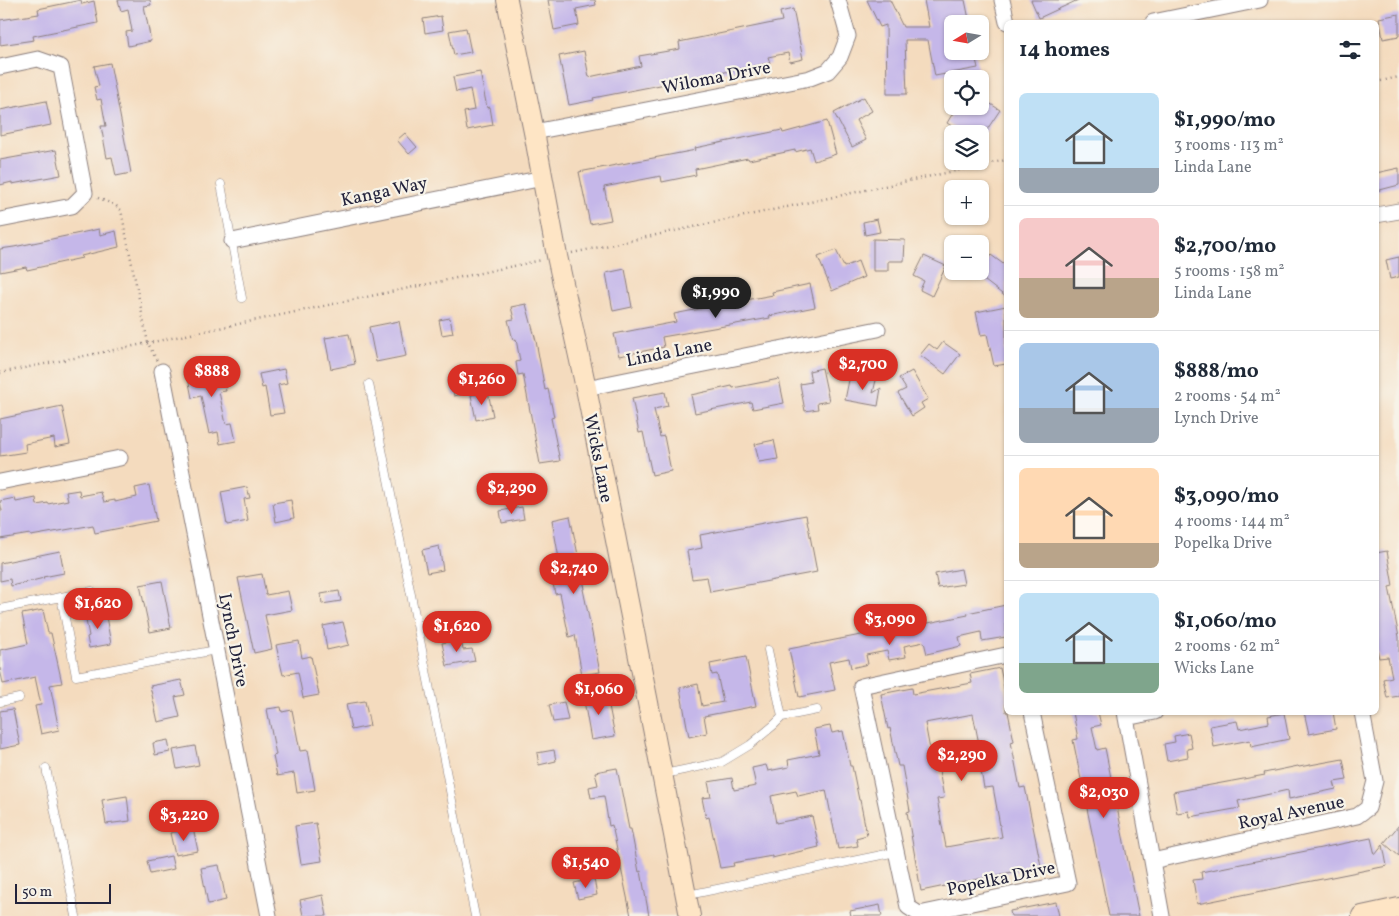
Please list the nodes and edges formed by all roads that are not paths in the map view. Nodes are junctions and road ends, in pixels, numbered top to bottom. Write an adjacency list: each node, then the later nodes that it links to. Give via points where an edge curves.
1 (507, 0): 9 (street, Wicks Lane)
2 (838, 0): 9 (street, Wiloma Drive, via 848,36 840,57 828,71 810,78)
3 (1002, 0): 6 (street)
4 (1260, 0): 5 (street)
5 (1201, 6): 7 (street)
6 (1007, 20)
7 (1158, 20)
8 (0, 67): 14 (street, via 38,59 61,67 85,192 72,206)
9 (534, 132): 10 (street, Wicks Lane)
10 (543, 178): 15 (street, Kanga Way); 20 (street, Wicks Lane)
11 (221, 184): 15 (lane)
12 (1399, 211): 13 (street)
13 (1379, 214)
14 (0, 220)
15 (232, 241): 16 (lane)
16 (242, 298)
17 (878, 329): 20 (street, Linda Lane)
18 (162, 371): 26 (street, Lynch Drive)
19 (369, 384): 45 (lane)
20 (586, 388): 37 (street, Wicks Lane)
21 (120, 458): 22 (street)
22 (0, 482)
23 (92, 591): 24 (lane)
24 (61, 597): 25 (lane); 26 (lane, via 76,676)
25 (0, 609)
26 (216, 650): 44 (street, Lynch Drive)
27 (768, 650): 35 (lane)
28 (1004, 655): 38 (street, Popelka Drive, via 861,686)
29 (19, 698): 30 (lane)
30 (0, 702)
31 (817, 710): 35 (lane)
32 (1033, 715): 42 (street, Popelka Drive, via 1068,883)
33 (1125, 715): 39 (street)
34 (1363, 715): 39 (street, Royal Avenue, via 1375,781 1368,808 1357,816)
35 (782, 717): 37 (lane, via 750,745 722,762)
36 (46, 768): 43 (lane)
37 (662, 774): 40 (street, Wicks Lane)
38 (896, 852): 40 (lane); 42 (street, Popelka Drive, via 908,907)
39 (1152, 861): 47 (street)
40 (686, 895): 46 (street, Wicks Lane)
41 (1389, 912): 48 (street)
42 (919, 915)
43 (76, 916)
44 (269, 916)
45 (475, 916)
46 (690, 916)
47 (1162, 916)
48 (1362, 916)

